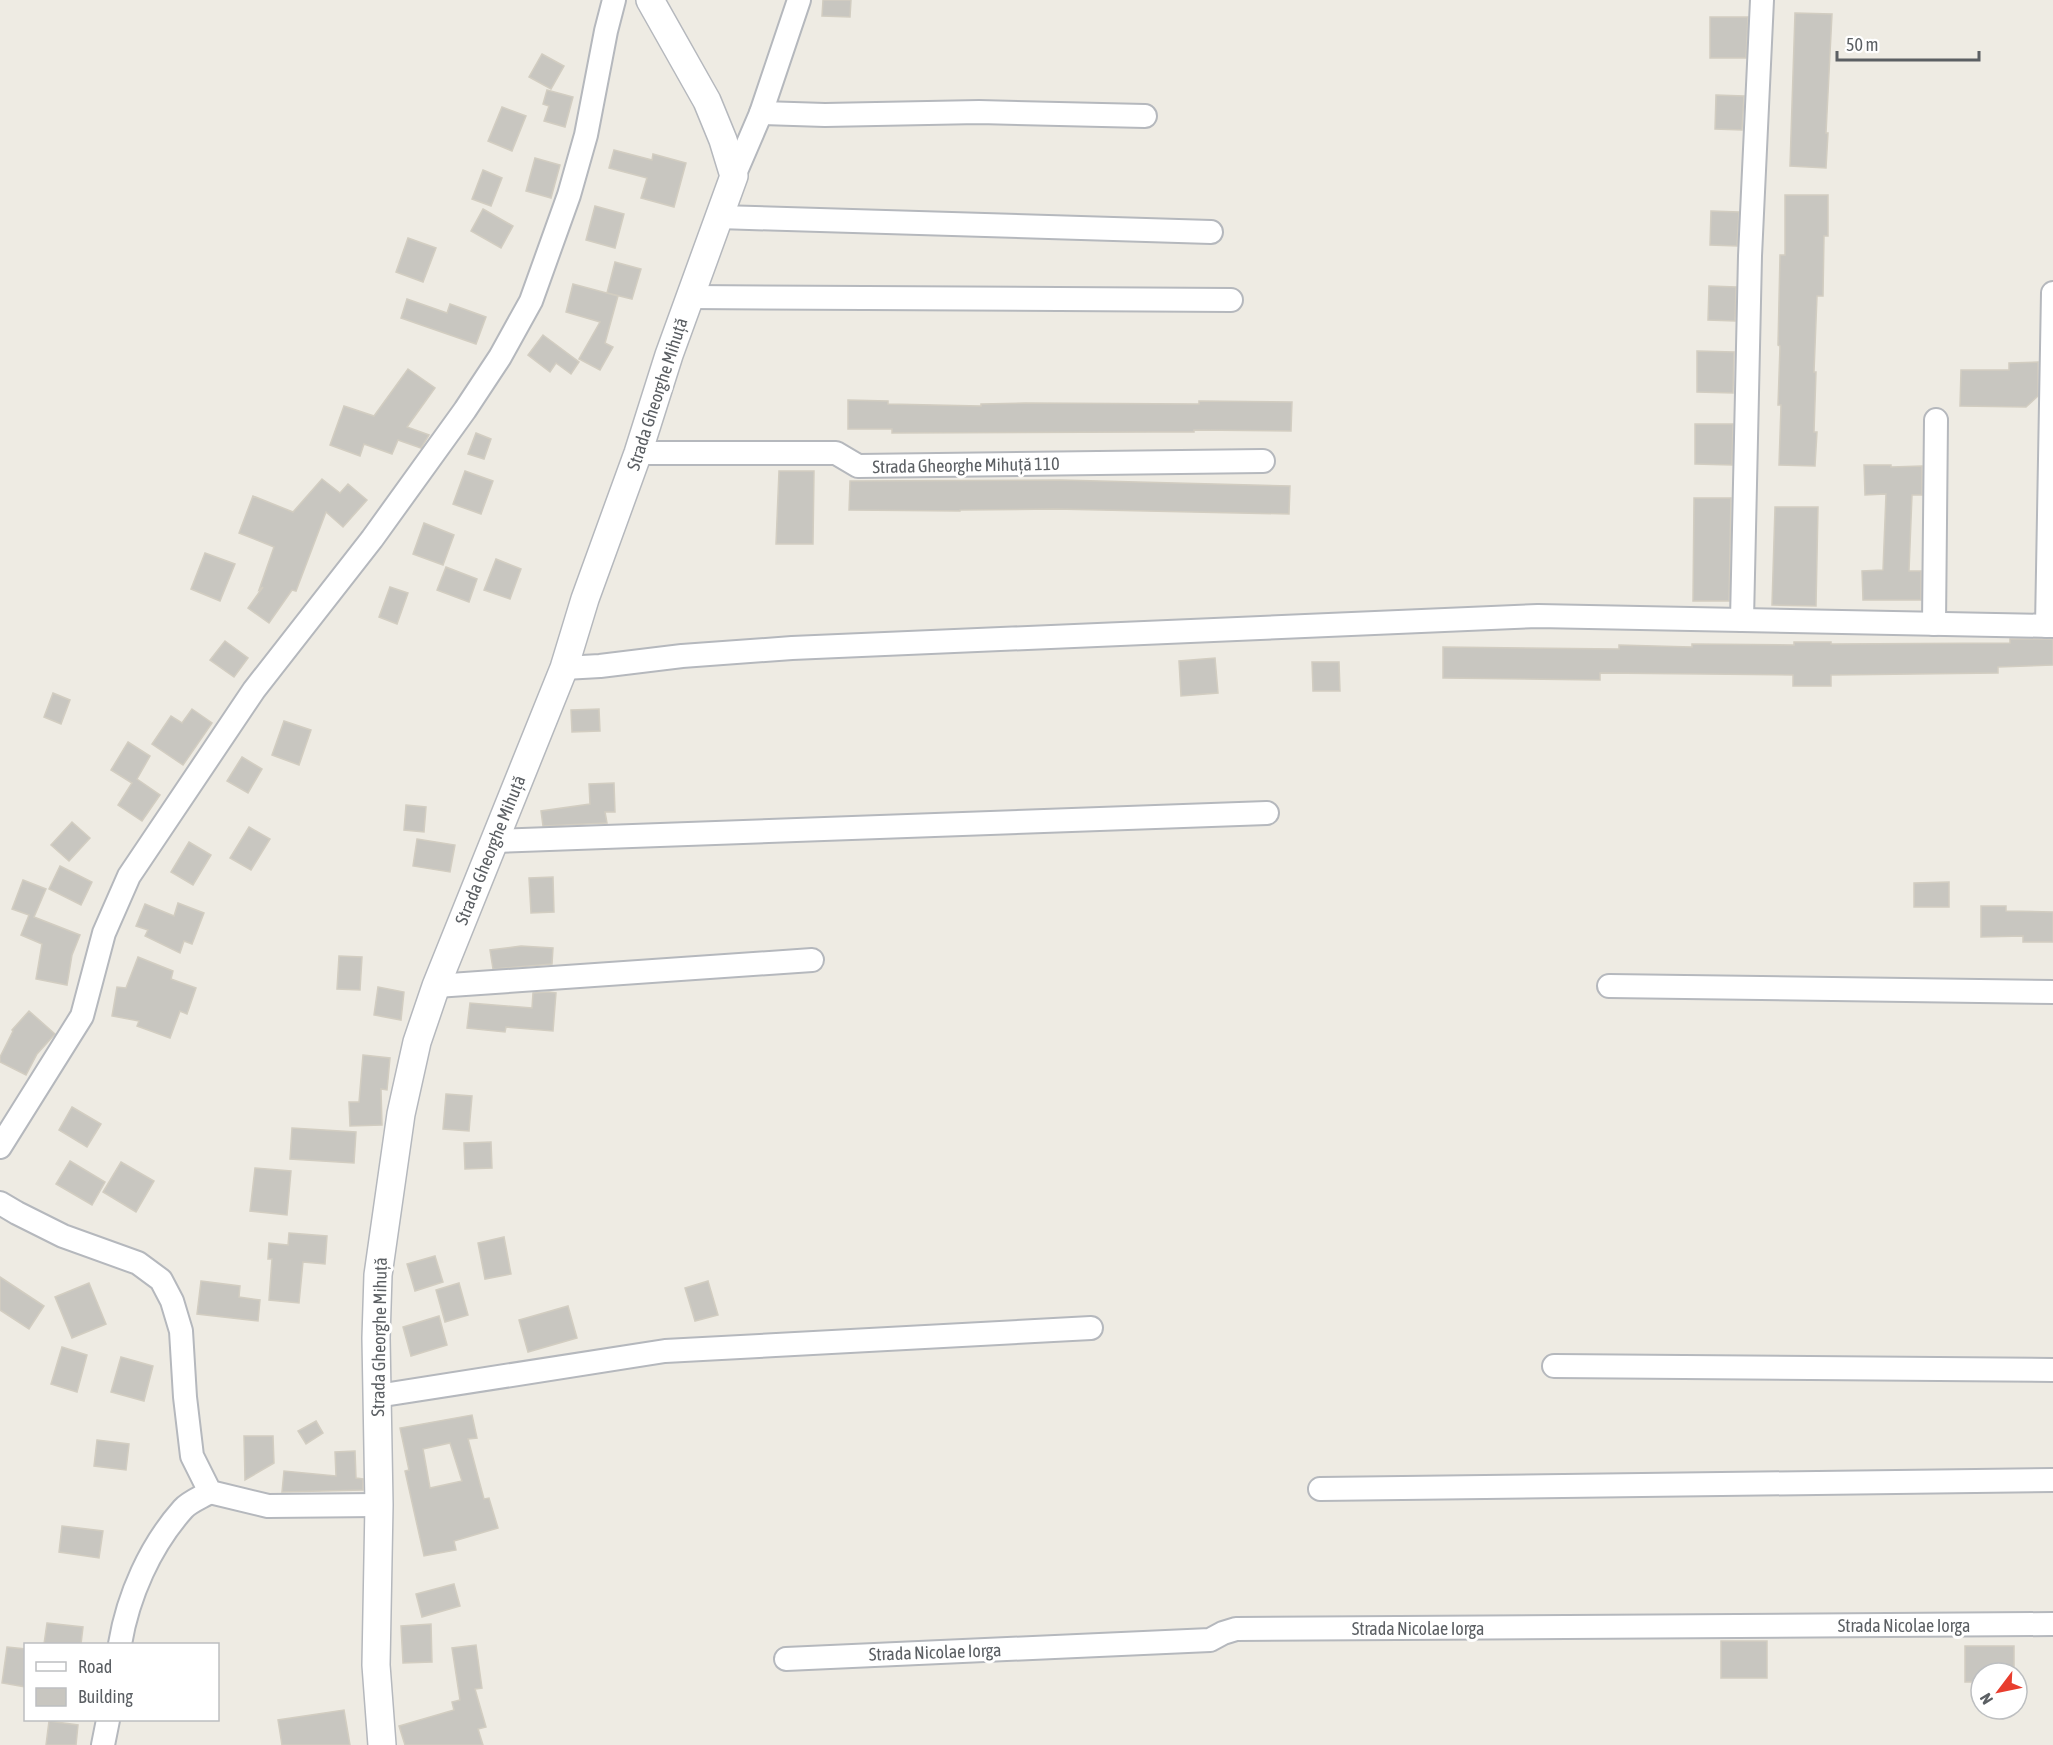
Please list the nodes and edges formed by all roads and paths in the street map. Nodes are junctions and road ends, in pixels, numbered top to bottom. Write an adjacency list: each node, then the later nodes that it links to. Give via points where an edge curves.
1 (614, 0): 26 (street, via 586,135 531,301 465,410 372,539 254,690 129,876 104,933 82,1016)
2 (650, 0): 7 (street, via 707,101)
3 (800, 0): 5 (street)
4 (1762, 0): 16 (street, via 1750,256)
5 (760, 114): 6 (street, via 979,112); 7 (street)
6 (1145, 116)
7 (734, 176): 8 (street, Strada Gheorghe Mihuță)
8 (719, 217): 9 (street); 11 (street, Strada Gheorghe Mihuță)
9 (1211, 232)
10 (2053, 293): 18 (street)
11 (690, 297): 12 (street); 14 (street, Strada Gheorghe Mihuță)
12 (1231, 300)
13 (1936, 420): 17 (street)
14 (638, 453): 15 (street, Strada Gheorghe Mihuță 110, via 837,453 858,466); 19 (street, Strada Gheorghe Mihuță)
15 (1263, 461)
16 (1742, 620): 17 (street); 19 (street, via 1538,616 792,648)
17 (1934, 624): 18 (street)
18 (2050, 626)
19 (564, 668): 21 (street, Strada Gheorghe Mihuță)
20 (1267, 813): 21 (street)
21 (494, 841): 23 (street, Strada Gheorghe Mihuță)
22 (812, 960): 23 (street)
23 (436, 986): 31 (street, Strada Gheorghe Mihuță, via 417,1042 401,1114 383,1237 378,1275)
24 (1609, 986): 25 (street)
25 (2053, 992)
26 (0, 1147)
27 (0, 1203): 34 (street, via 63,1236 138,1263 160,1280 181,1330 192,1456)
28 (1091, 1328): 31 (street, via 665,1351)
29 (1554, 1366): 30 (street)
30 (2053, 1370)
31 (377, 1396): 35 (street, Strada Gheorghe Mihuță)
32 (2053, 1480): 33 (street)
33 (1320, 1489)
34 (210, 1492): 35 (street, via 268,1506); 37 (street, via 184,1507 148,1558 123,1623)
35 (379, 1505): 41 (street, Strada Gheorghe Mihuță, via 376,1665)
36 (2053, 1624): 38 (street, Strada Nicolae Iorga, via 1236,1629 1210,1640)
37 (120, 1643)
38 (786, 1659)
39 (108, 1721): 40 (street)
40 (103, 1745)
41 (382, 1745)

